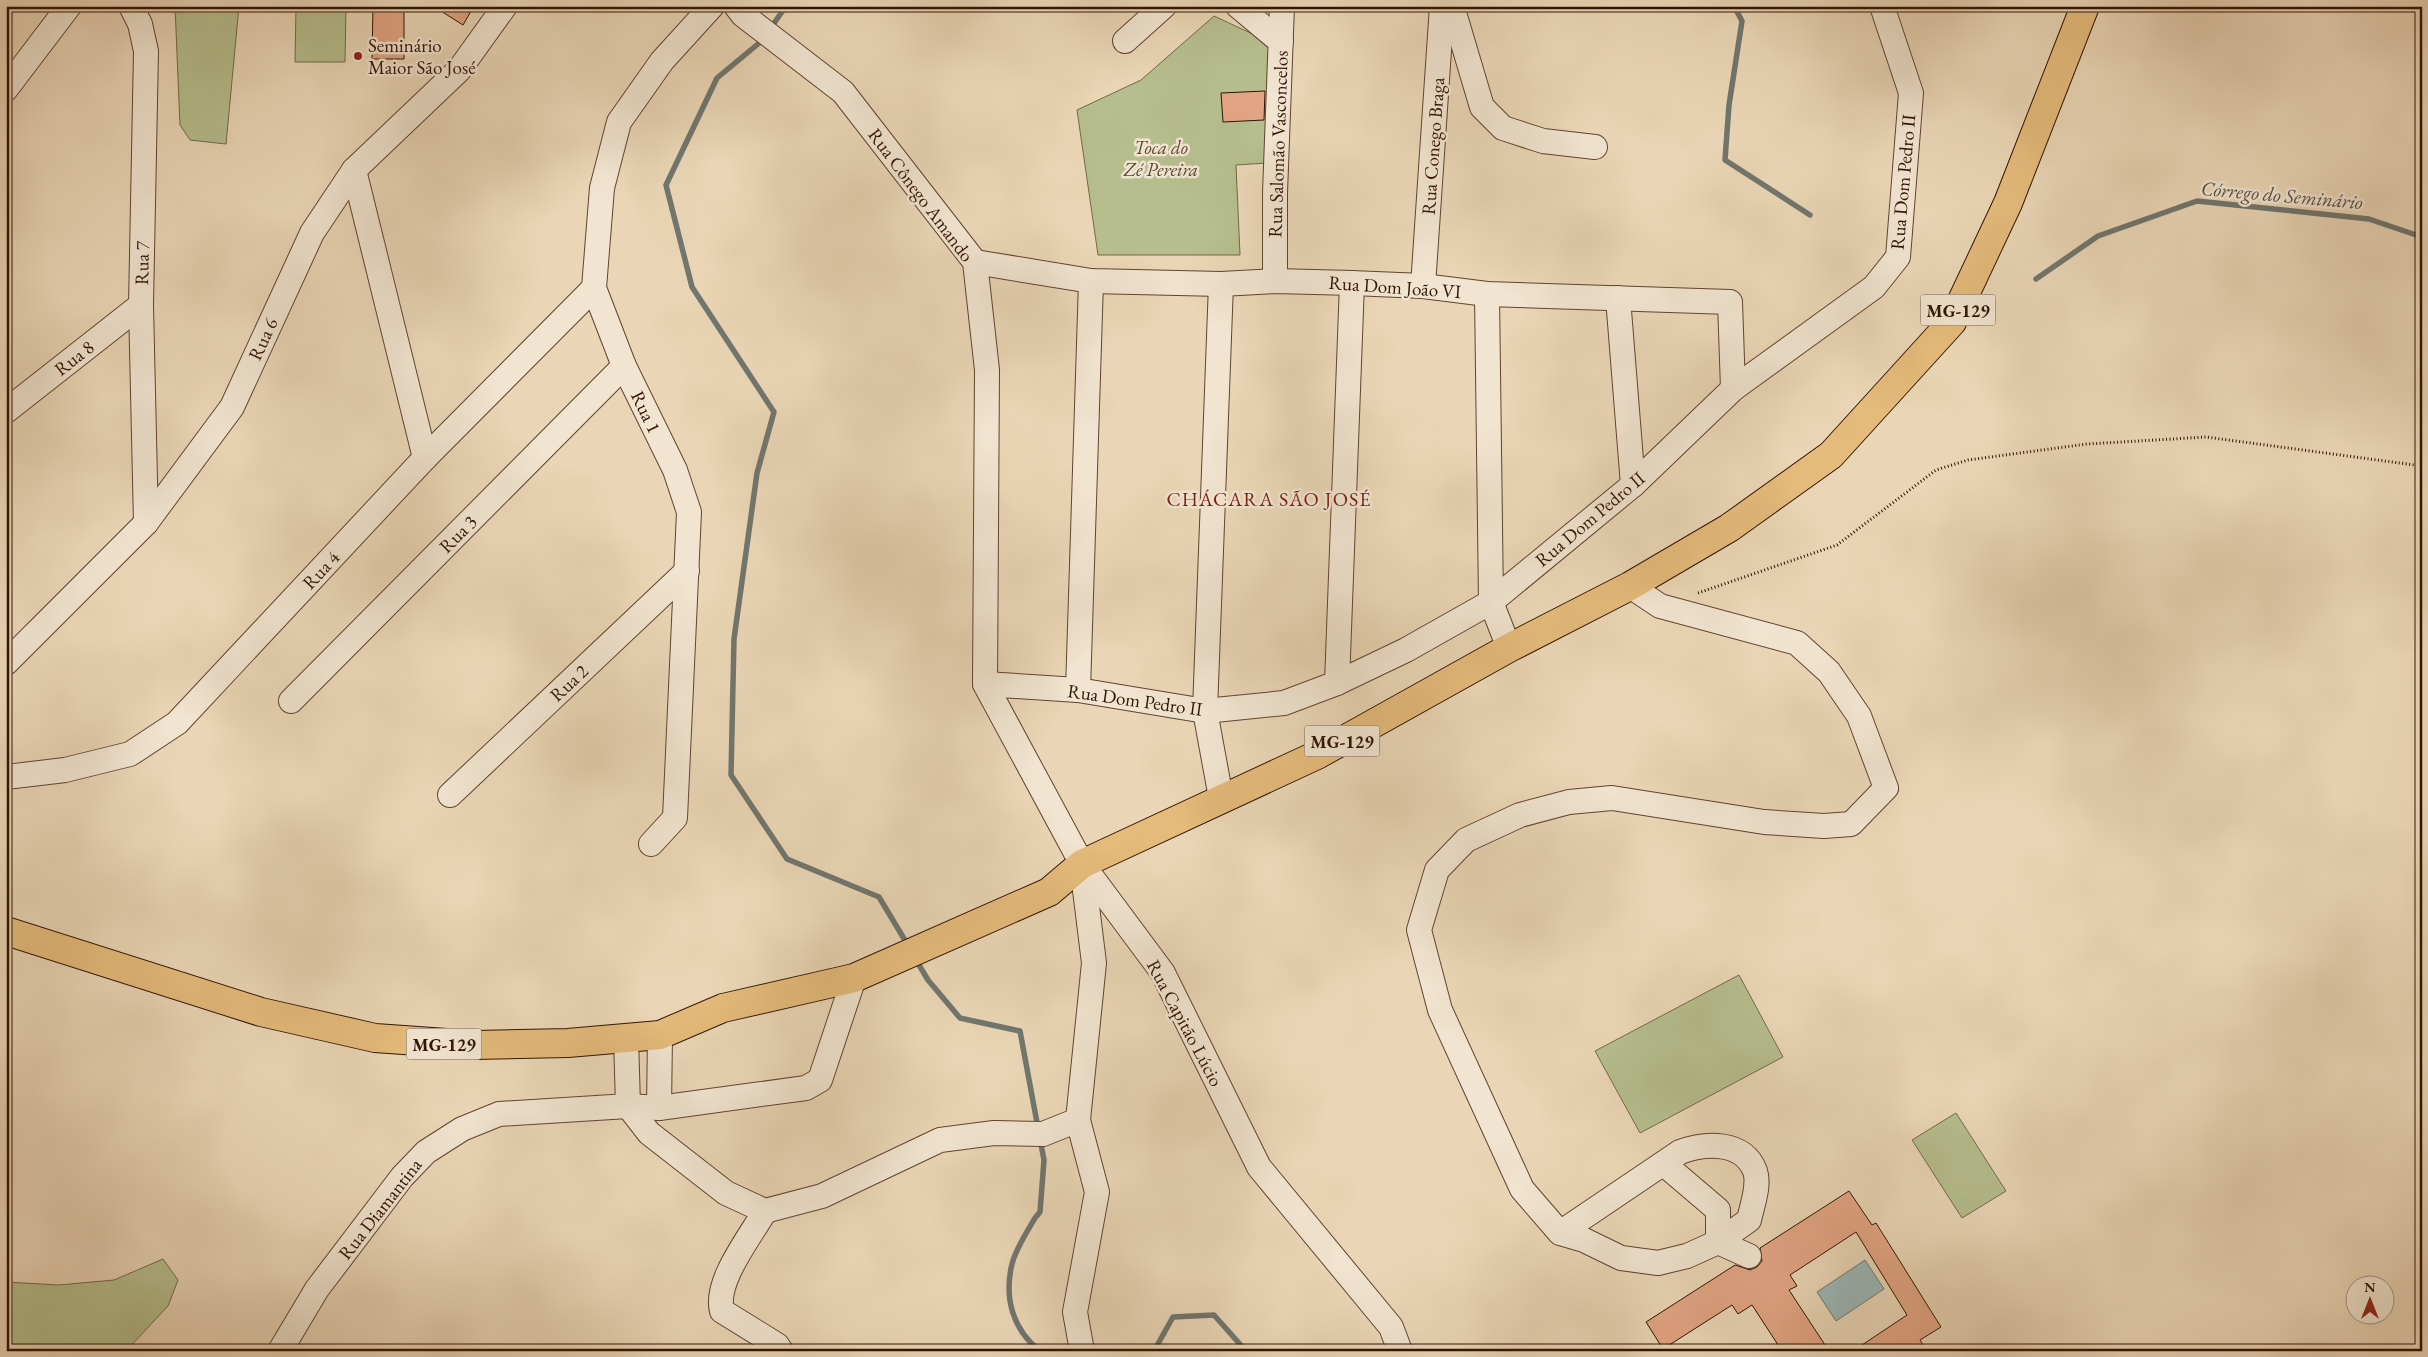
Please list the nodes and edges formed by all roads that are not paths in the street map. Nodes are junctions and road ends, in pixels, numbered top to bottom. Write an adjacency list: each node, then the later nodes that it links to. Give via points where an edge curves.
1 (70, 6): 15 (street)
2 (131, 6): 27 (street, Rua 7, via 140,24 146,51)
3 (505, 6): 17 (street, Rua 6, via 459,70)
4 (712, 6): 24 (street, Rua 1, via 662,61 619,122 602,188)
5 (1164, 6): 13 (street)
6 (1238, 6): 14 (street)
7 (1282, 6): 14 (street, Rua Salomão Vasconcelos)
8 (1442, 6): 23 (street, Rua Conego Braga)
9 (1452, 6): 16 (street, via 1482,107 1503,128 1543,141)
10 (1882, 6): 29 (street, Rua Dom Pedro II, via 1911,93 1898,257 1874,287)
11 (2085, 6): 35 (main road, MG-129, via 2008,203 1952,322 1831,455 1729,528)
12 (739, 11): 18 (street, Rua Cônego Amando, via 843,92)
13 (1125, 41)
14 (1282, 42): 20 (street, Rua Salomão Vasconcelos, via 1275,193)
15 (6, 89)
16 (1596, 147)
17 (354, 170): 31 (street); 33 (street, Rua 6, via 312,233 232,408)
18 (975, 262): 19 (street, Rua Dom João VI); 40 (street, Rua Cônego Amando, via 987,370)
19 (1090, 281): 22 (street, Rua Dom João VI); 41 (street)
20 (1275, 281): 21 (street, Rua Dom João VI); 22 (street, Rua Dom João VI)
21 (1352, 283): 23 (street, Rua Dom João VI); 39 (street)
22 (1222, 284): 43 (street)
23 (1423, 286): 25 (street, Rua Dom João VI)
24 (594, 288): 28 (street, Rua 1); 31 (street, Rua 4)
25 (1487, 294): 26 (street, Rua Dom João VI); 36 (street)
26 (1618, 298): 29 (street, Rua Dom João VI, via 1730,302); 32 (street)
27 (141, 305): 30 (street, Rua 8); 33 (street, Rua 7)
28 (624, 366): 34 (street, Rua 1, via 675,470 689,512); 42 (street, Rua 3)
29 (1733, 389): 32 (street, Rua Dom Pedro II)
30 (6, 411)
31 (424, 458): 44 (street, Rua 4, via 177,723 130,754 65,770)
32 (1633, 485): 36 (street, Rua Dom Pedro II)
33 (146, 523): 38 (street, Rua 6)
34 (687, 571): 45 (street, Rua 2); 47 (street, Rua 1, via 675,818)
35 (1630, 586): 37 (main road, MG-129); 58 (street, via 1660,606 1797,643 1829,672 1859,716 1886,788 1851,824 1824,826 1764,822 1612,798 1569,802 1520,815 1466,840 1437,870 1419,930 1440,1010 1522,1189)
36 (1491, 602): 37 (street); 39 (street, Rua Dom Pedro II, via 1406,650)
37 (1509, 648): 46 (main road, MG-129, via 1317,755)
38 (6, 663)
39 (1337, 683): 43 (street, Rua Dom Pedro II, via 1284,703)
40 (985, 684): 41 (street, Rua Dom Pedro II); 48 (street, Rua Capitão Lúcio)
41 (1078, 690): 43 (street, Rua Dom Pedro II)
42 (291, 701)
43 (1205, 711): 46 (street)
44 (6, 777)
45 (450, 795)
46 (1221, 798): 48 (main road, MG-129)
47 (651, 844)
48 (1082, 864): 50 (main road, MG-129, via 1049,892); 55 (street, via 1094,963); 64 (street, Rua Capitão Lúcio, via 1163,973 1259,1167 1391,1327)
49 (6, 931): 52 (main road, MG-129, via 261,1012 375,1038 475,1045 568,1043)
50 (854, 978): 51 (main road, MG-129, via 723,1008); 54 (street, Rua Diamantina, via 820,1080 806,1088)
51 (660, 1035): 52 (main road, MG-129); 54 (street)
52 (626, 1037): 53 (street)
53 (628, 1106): 54 (street, Rua Diamantina); 57 (street, via 649,1133 726,1193); 61 (street, Rua Diamantina, via 498,1114 462,1129 426,1152 402,1177 317,1290)
54 (659, 1108)
55 (1078, 1120): 57 (street, via 1043,1134 994,1132 940,1140 822,1196); 63 (street, via 1097,1192 1075,1312)
56 (1664, 1164): 58 (street); 59 (street, via 1718,1210); 59 (street, via 1680,1152 1701,1145 1722,1146 1744,1154 1755,1171 1755,1194 1749,1220)
57 (765, 1211): 62 (street, via 723,1283 720,1302 722,1311)
58 (1560, 1233): 59 (street, via 1584,1240 1621,1258 1658,1263 1687,1256)
59 (1718, 1242): 60 (street)
60 (1749, 1256)
61 (280, 1351)
62 (782, 1351)
63 (1082, 1351)
64 (1400, 1351)

